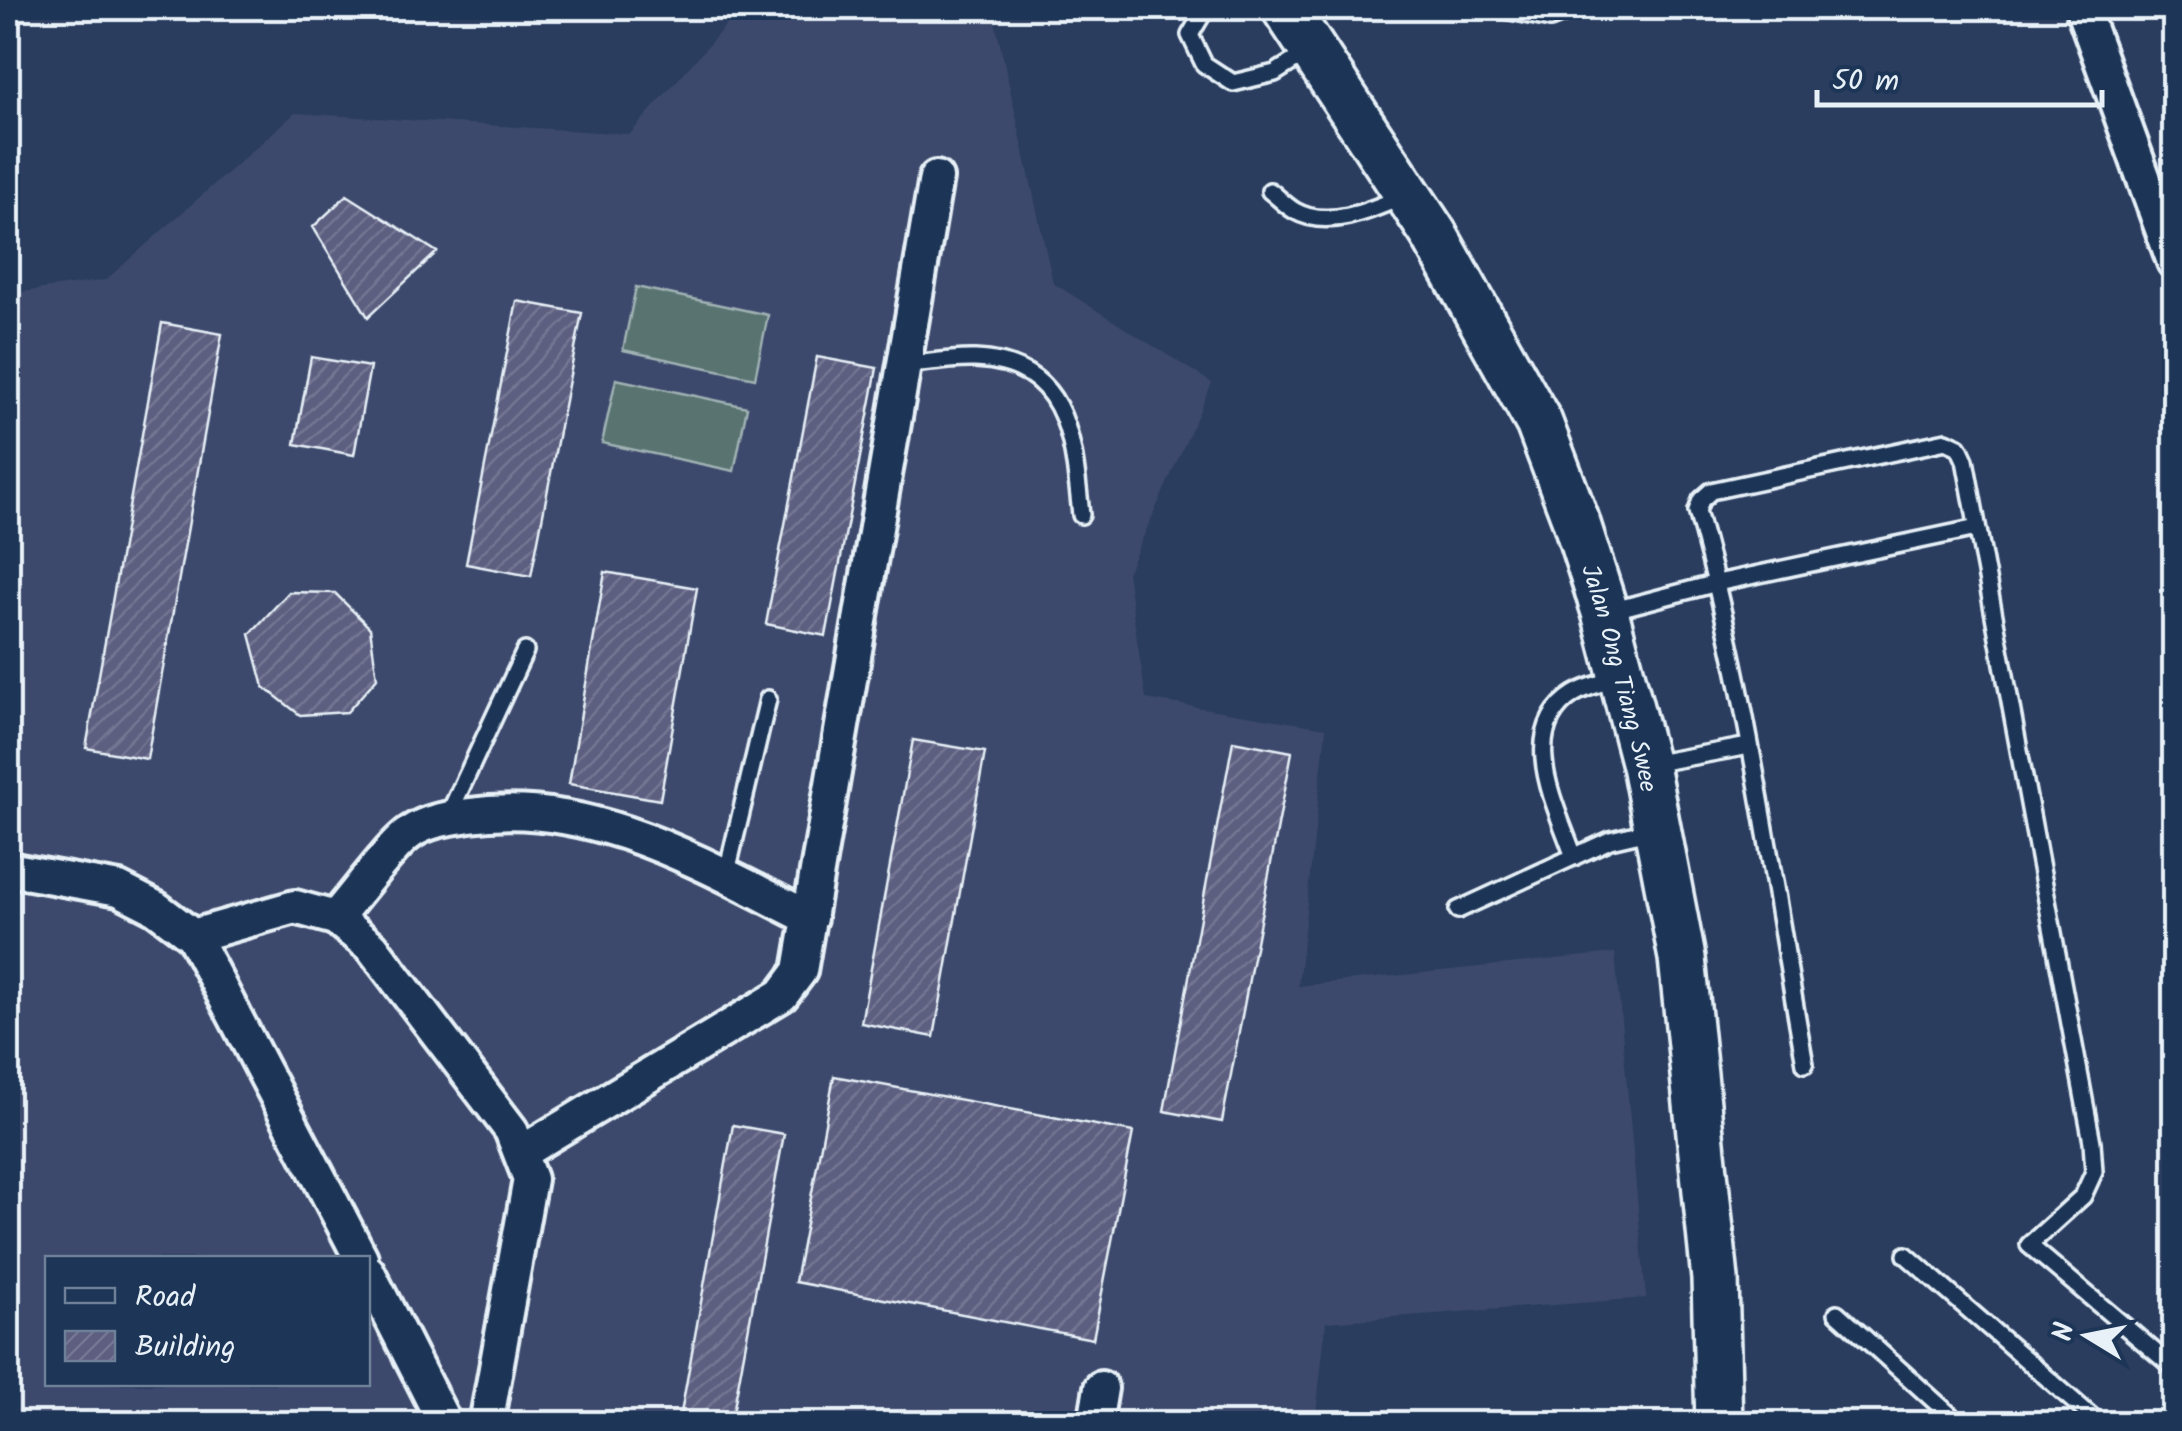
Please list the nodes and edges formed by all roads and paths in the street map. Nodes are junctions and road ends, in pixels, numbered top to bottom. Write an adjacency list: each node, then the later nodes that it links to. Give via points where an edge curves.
1 (1206, 8): 6 (lane, via 1190,35 1204,64 1234,84 1275,73)
2 (1286, 8): 6 (main road, Jalan Ong Tiang Swee)
3 (1494, 8): 4 (lane, via 1550,19)
4 (1578, 8)
5 (2082, 8): 10 (street)
6 (1313, 49): 9 (main road, Jalan Ong Tiang Swee)
7 (936, 178): 11 (street)
8 (1270, 191): 9 (lane, via 1298,213 1326,218 1365,213)
9 (1408, 195): 15 (main road, Jalan Ong Tiang Swee, via 1539,423)
10 (2174, 262)
11 (904, 365): 12 (lane, via 975,359 1016,366 1040,383 1062,408 1072,439); 28 (street)
12 (1080, 515)
13 (1977, 528): 14 (lane); 14 (lane, via 1965,460 1946,441 1711,491 1698,511); 36 (lane, via 2092,1142 2094,1172 2083,1196 2029,1245)
14 (1717, 583): 15 (lane); 19 (lane)
15 (1605, 612): 17 (main road, Jalan Ong Tiang Swee)
16 (525, 650): 21 (lane)
17 (1622, 677): 20 (main road, Jalan Ong Tiang Swee); 23 (lane, via 1575,693 1543,731 1544,767)
18 (768, 699): 25 (lane)
19 (1750, 746): 20 (lane); 30 (lane)
20 (1645, 764): 22 (main road, Jalan Ong Tiang Swee)
21 (447, 818): 25 (street, via 503,810 589,822 661,845); 27 (street, via 408,833)
22 (1657, 829): 23 (lane, via 1610,840); 41 (main road, Jalan Ong Tiang Swee, via 1676,911 1715,1279)
23 (1574, 858): 26 (lane)
24 (8, 869): 29 (street, via 119,889)
25 (726, 876): 28 (street)
26 (1458, 910)
27 (335, 918): 29 (street, via 295,906); 31 (street, via 372,947)
28 (810, 918): 31 (street, via 800,971 782,995)
29 (193, 936): 33 (street)
30 (1805, 1064)
31 (522, 1152): 39 (street, via 530,1179)
32 (1906, 1255): 43 (lane)
33 (360, 1256)
34 (370, 1276): 38 (street)
35 (1837, 1313): 42 (lane)
36 (2174, 1368)
37 (1100, 1388): 40 (street)
38 (443, 1421)
39 (486, 1424)
40 (1096, 1424)
41 (1718, 1424)
42 (1960, 1424)
43 (2100, 1424)

